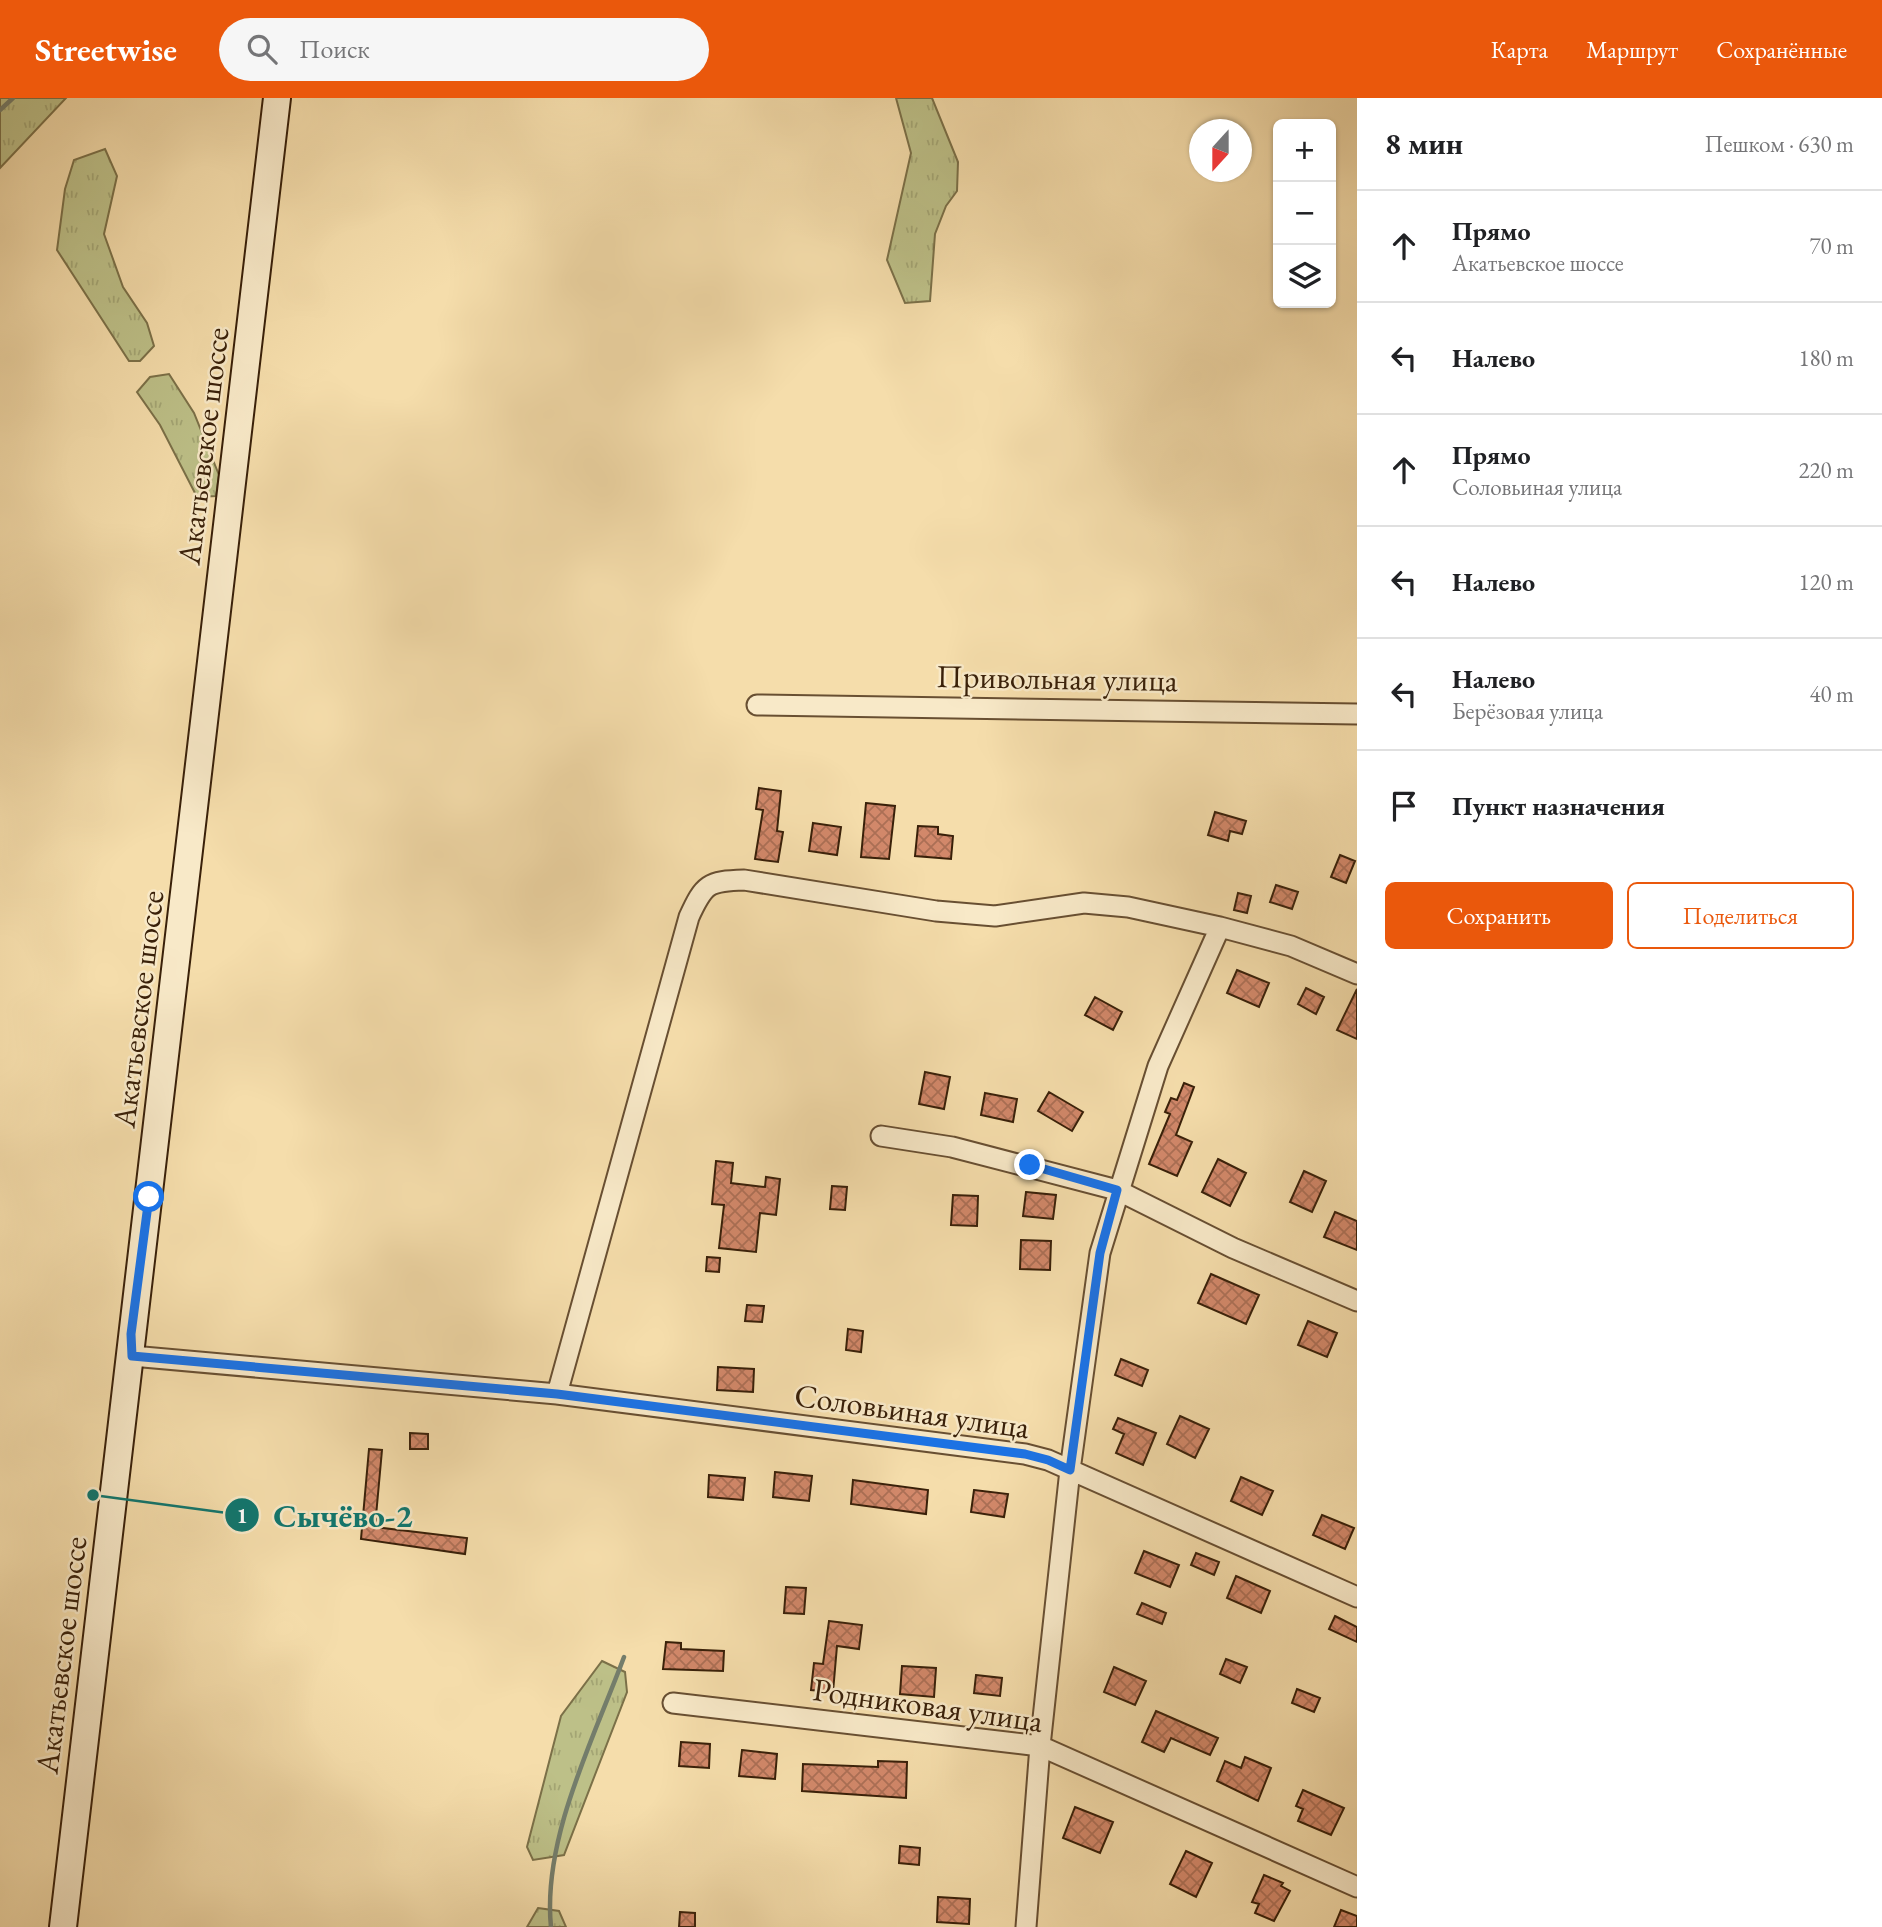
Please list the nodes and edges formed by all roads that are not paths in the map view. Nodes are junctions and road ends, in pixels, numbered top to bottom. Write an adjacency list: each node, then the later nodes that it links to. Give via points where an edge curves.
1 (277, 98): 9 (street, Акатьевское шоссе, via 131,1334)
2 (757, 705): 3 (street, Привольная улица)
3 (1357, 714)
4 (1220, 927): 5 (street, via 1291,946); 7 (street, via 1158,1066); 10 (street, via 1128,907 1084,903 995,916 744,880 718,880 702,889 689,917)
5 (1357, 974)
6 (881, 1136): 7 (street, via 952,1147)
7 (1117, 1190): 8 (street, via 1233,1248); 11 (street, via 1100,1253)
8 (1357, 1301)
9 (132, 1356): 10 (street, Соловьиная улица); 16 (street, Акатьевское шоссе, via 122,1408)
10 (557, 1394): 11 (street, Соловьиная улица, via 1025,1454)
11 (1070, 1470): 12 (street, Соловьиная улица); 14 (street)
12 (1357, 1597)
13 (673, 1703): 14 (street, Родниковая улица)
14 (1040, 1746): 15 (street, Родниковая улица); 17 (street)
15 (1357, 1887)
16 (63, 1927)
17 (1026, 1927)

